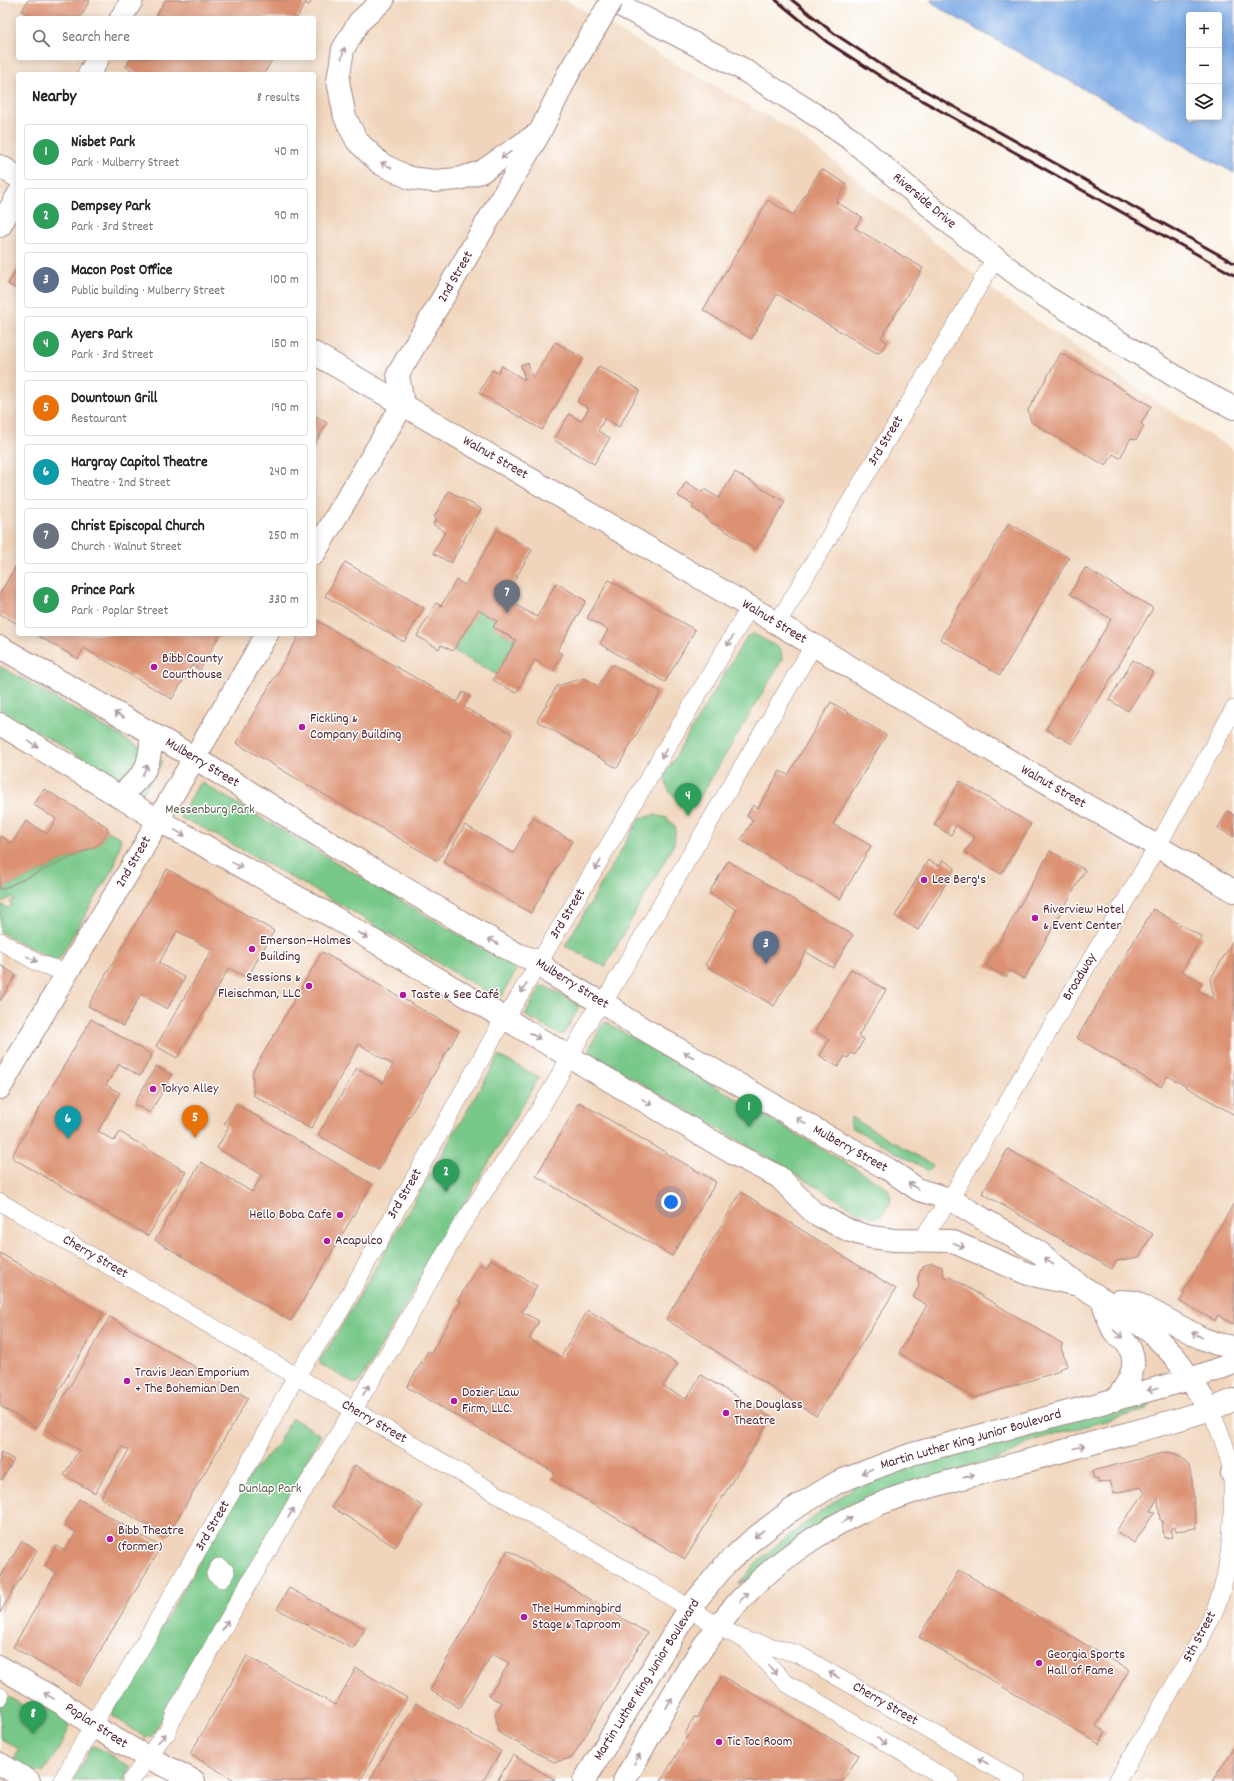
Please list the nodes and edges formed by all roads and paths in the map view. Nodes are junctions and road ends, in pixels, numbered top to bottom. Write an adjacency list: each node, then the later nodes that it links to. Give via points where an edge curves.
1 (132, 0): 4 (main road)
2 (383, 0): 7 (main road, one-way to 2, via 481,172 458,179 434,181 410,178 381,164 357,141 344,117 338,81 343,49 359,22)
3 (611, 0): 7 (main road, 2nd Street, bridge, via 568,74); 12 (main road, Riverside Drive, via 739,67 817,116 852,140)
4 (122, 16)
5 (97, 60): 6 (main road)
6 (90, 72)
7 (539, 134): 14 (main road, 2nd Street, via 398,374)
8 (0, 166): 9 (main road)
9 (16, 176)
10 (16, 198): 11 (main road)
11 (0, 226)
12 (995, 259): 15 (main road, Riverside Drive, via 1045,296 1186,382); 18 (street, 3rd Street)
13 (316, 354): 14 (main road, Walnut Street)
14 (403, 404): 16 (main road); 17 (main road, Walnut Street)
15 (1234, 408)
16 (316, 551)
17 (750, 607): 18 (main road, Walnut Street); 31 (street, 3rd Street, one-way to 31)
18 (777, 624): 20 (main road, Walnut Street)
19 (266, 636): 25 (main road, 2nd Street)
20 (813, 646): 28 (main road, Walnut Street); 33 (street)
21 (0, 647): 24 (main road, Mulberry Street, one-way to 21)
22 (1234, 710): 28 (street, Broadway)
23 (0, 724): 26 (main road, Mulberry Street, one-way to 26)
24 (152, 734): 25 (main road, Mulberry Street); 26 (main road, one-way to 24, via 143,776 150,760)
25 (195, 758): 27 (main road, 2nd Street); 31 (main road, Mulberry Street, one-way to 25, via 517,954 482,934)
26 (119, 797): 27 (main road, Mulberry Street)
27 (158, 820): 32 (main road, 2nd Street); 34 (main road, Mulberry Street, one-way to 34, via 335,918)
28 (1157, 848): 29 (main road, Walnut Street); 37 (street, Broadway)
29 (1234, 892)
30 (0, 941): 32 (street, one-way to 32, via 38,963)
31 (540, 962): 33 (main road, Mulberry Street, via 551,974); 34 (street, 3rd Street, one-way to 34)
32 (66, 973): 36 (main road, 2nd Street)
33 (604, 1002): 35 (street, via 593,1014); 37 (main road, Mulberry Street, one-way to 33, via 919,1190 888,1169 625,1018)
34 (504, 1018): 35 (main road, Mulberry Street, one-way to 35); 44 (street, 3rd Street, via 340,1311)
35 (570, 1057): 39 (main road, Mulberry Street, one-way to 39, via 734,1154 779,1177 814,1212 850,1230 871,1237); 49 (street, one-way to 35, via 459,1229 536,1115)
36 (0, 1088)
37 (950, 1199): 39 (street, Broadway); 40 (main road, Mulberry Street, one-way to 37, via 1040,1253)
38 (0, 1202): 44 (street, Cherry Street)
39 (920, 1241): 40 (main road, Mulberry Street, one-way to 40, via 951,1241 1028,1274)
40 (1079, 1285): 41 (main road, Mulberry Street)
41 (1102, 1299): 42 (main road, one-way to 41, via 1201,1338 1135,1302); 45 (main road, Mulberry Street, via 1153,1334); 46 (main road, one-way to 46, via 1114,1331 1129,1347 1133,1358 1132,1377)
42 (1234, 1347)
43 (1234, 1362): 45 (main road, Martin Luther King Junior Boulevard)
44 (296, 1376): 49 (street, Cherry Street); 55 (street, 3rd Street, via 243,1475)
45 (1191, 1379): 46 (main road, Martin Luther King Junior Boulevard, one-way to 46); 48 (main road, Mulberry Street)
46 (1115, 1400): 51 (main road, Martin Luther King Junior Boulevard, one-way to 51, via 912,1454 838,1482 790,1511 751,1541 711,1581)
47 (1234, 1400): 48 (main road, Martin Luther King Junior Boulevard)
48 (1210, 1409): 50 (street, 5th Street); 52 (main road, Martin Luther King Junior Boulevard, one-way to 48, via 740,1601 786,1558 822,1534 870,1509 926,1488 1151,1428)
49 (354, 1410): 51 (street, Cherry Street); 56 (street, one-way to 49, via 162,1736 167,1733 175,1713 242,1596)
50 (1233, 1470): 66 (street, 5th Street, via 1229,1561 1217,1606 1196,1648)
51 (689, 1609): 52 (street, Cherry Street); 62 (main road, Martin Luther King Junior Boulevard)
52 (719, 1627): 53 (street, Cherry Street); 63 (main road, Martin Luther King Junior Boulevard, one-way to 52, via 694,1660)
53 (747, 1641): 64 (street, Cherry Street, one-way to 64, via 786,1683); 65 (street, Cherry Street, one-way to 53, via 798,1654)
54 (0, 1667): 55 (main road, Poplar Street, one-way to 54, via 63,1704)
55 (93, 1726): 56 (main road, Poplar Street); 59 (street, 3rd Street)
56 (148, 1758): 60 (street); 61 (main road, Poplar Street)
57 (0, 1764): 58 (main road)
58 (29, 1781)
59 (62, 1781)
60 (132, 1781)
61 (194, 1781)
62 (584, 1781)
63 (624, 1781)
64 (950, 1781)
65 (1017, 1781)
66 (1117, 1781)

